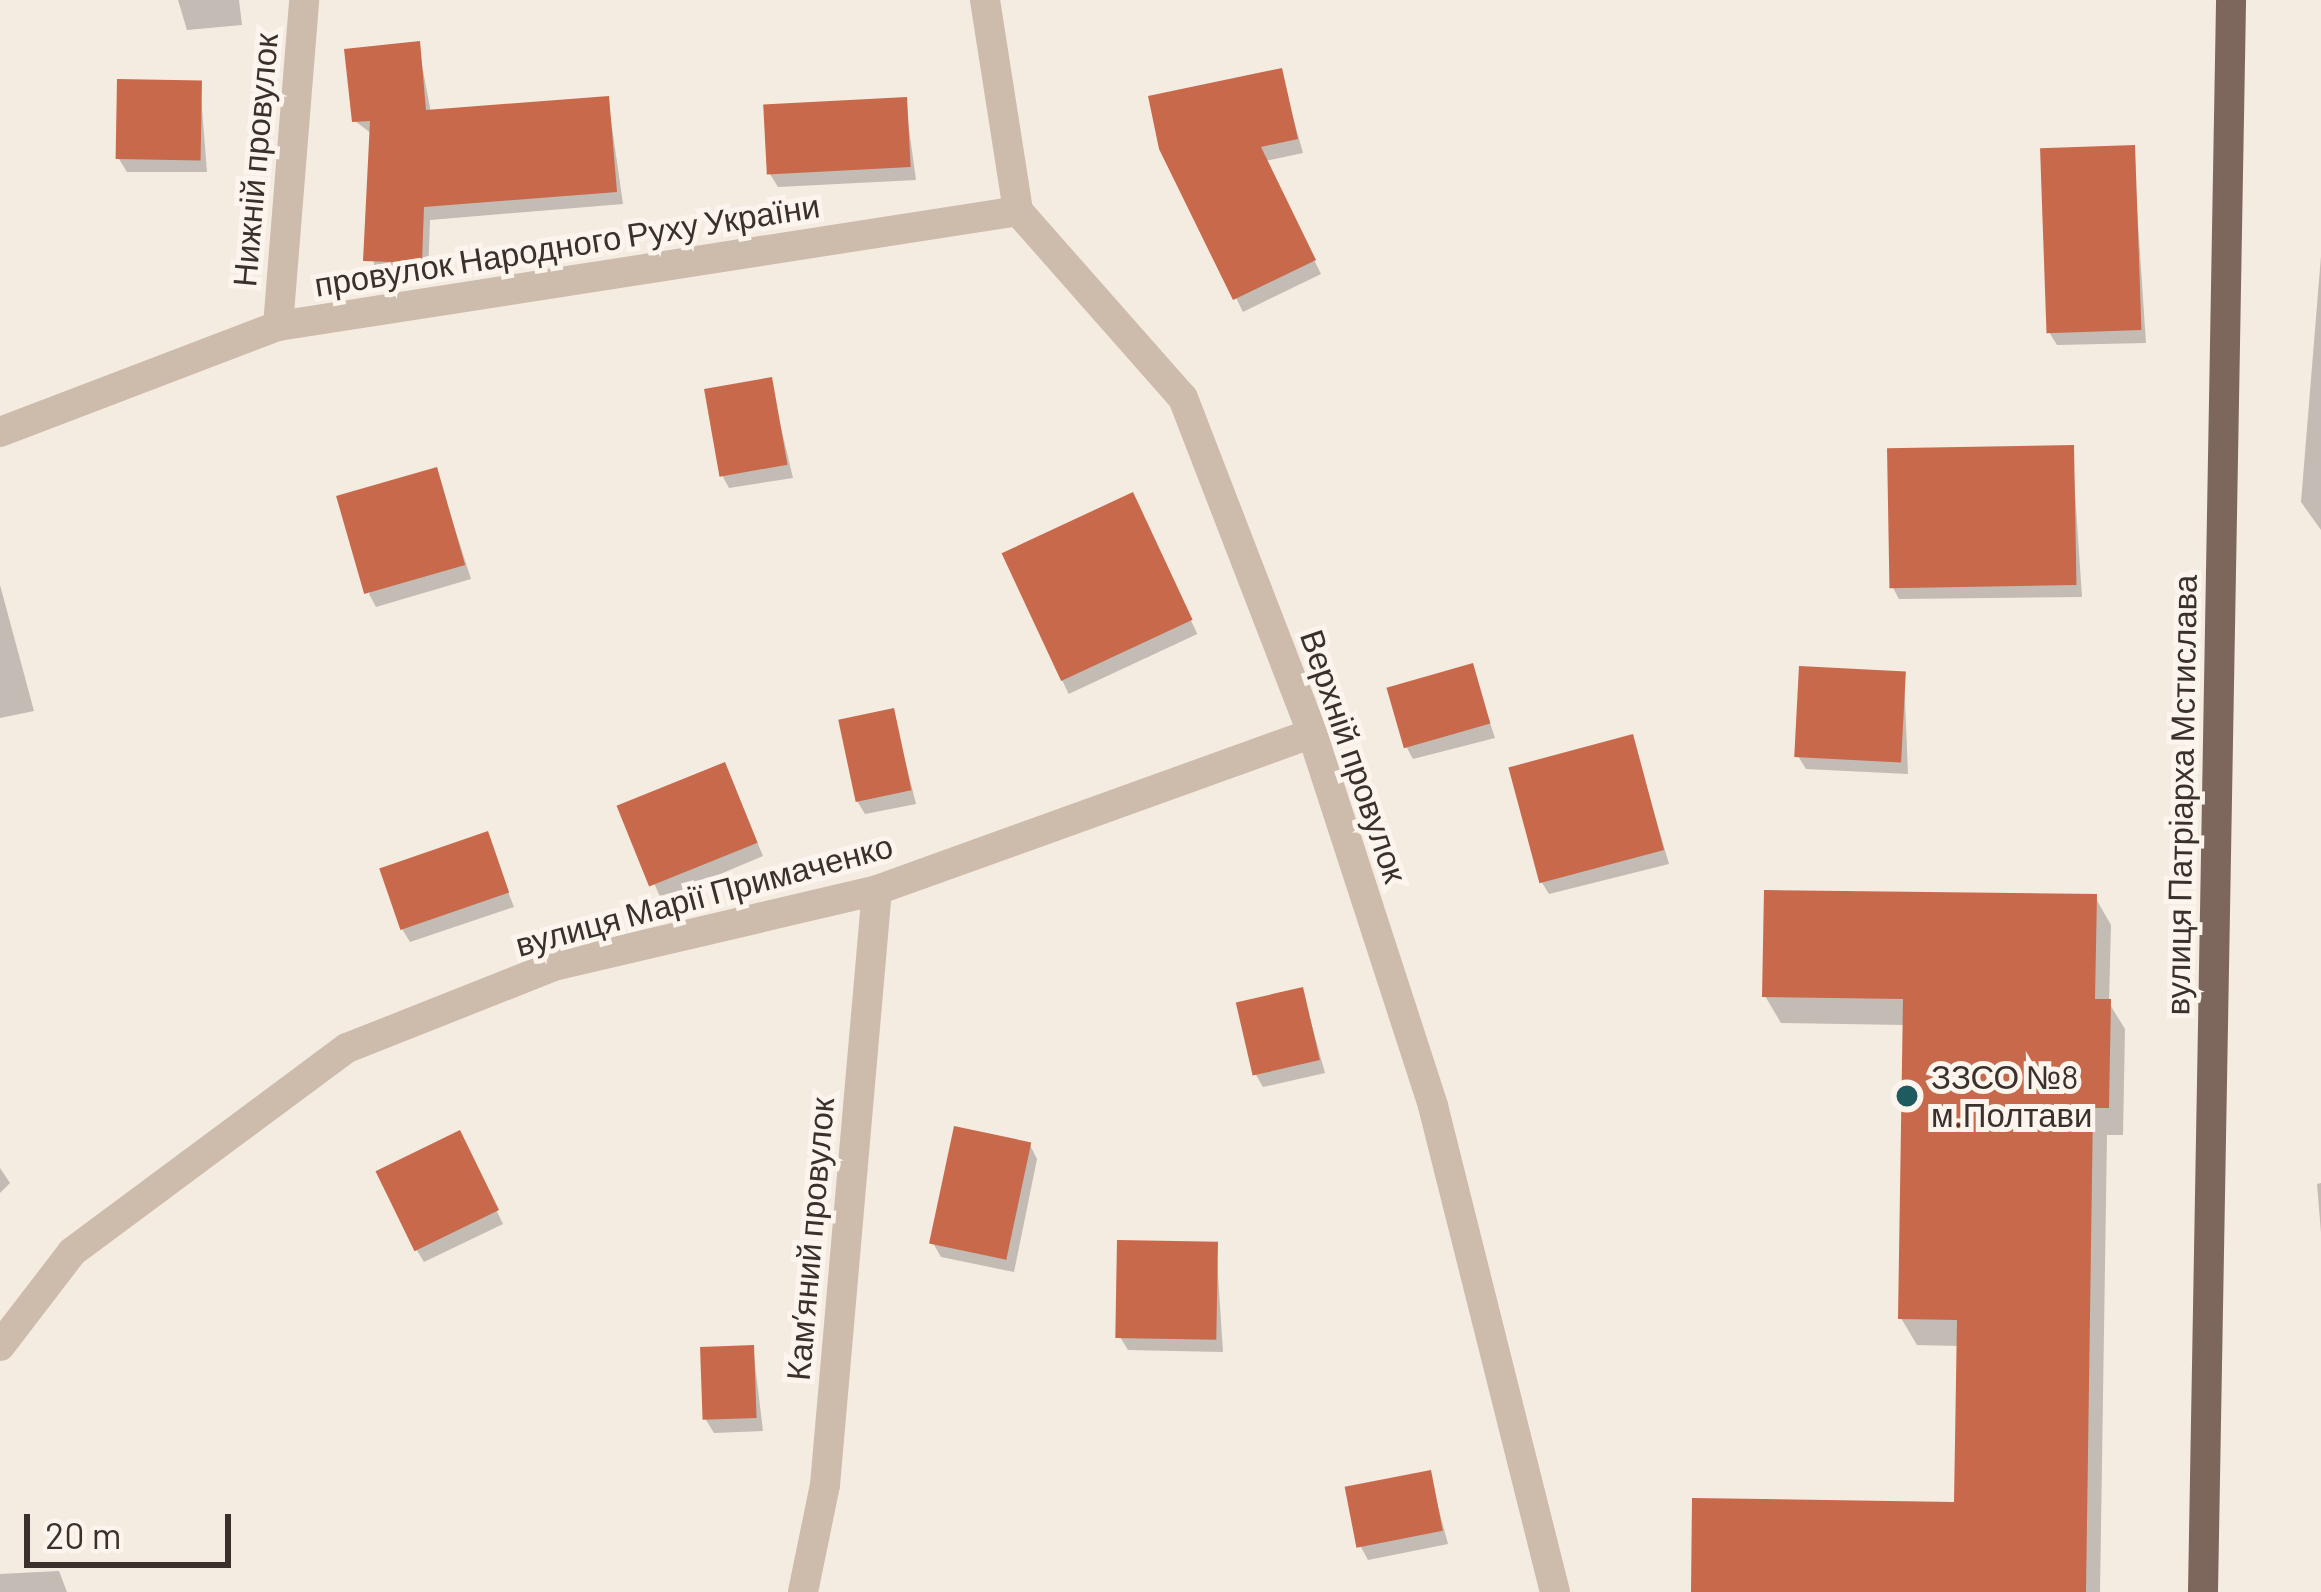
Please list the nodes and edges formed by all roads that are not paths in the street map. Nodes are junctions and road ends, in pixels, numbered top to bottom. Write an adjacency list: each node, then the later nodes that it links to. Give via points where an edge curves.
1 (304, 0): 5 (street, Нижній провулок)
2 (985, 0): 4 (street)
3 (2231, 0): 12 (main road, вулиця Патріарха Мстислава)
4 (1018, 211): 5 (street, провулок Народного Руху України); 7 (street, Верхній провулок, via 1183,398)
5 (278, 326): 6 (street, провулок Народного Руху України)
6 (0, 432)
7 (1312, 733): 8 (street, вулиця Марії Примаченко); 11 (street, Верхній провулок, via 1433,1106)
8 (877, 890): 9 (street, вулиця Марії Примаченко, via 554,966 347,1048 72,1252); 10 (street, Камʼяний провулок, via 825,1485)
9 (0, 1346)
10 (803, 1592)
11 (1555, 1592)
12 (2203, 1592)

